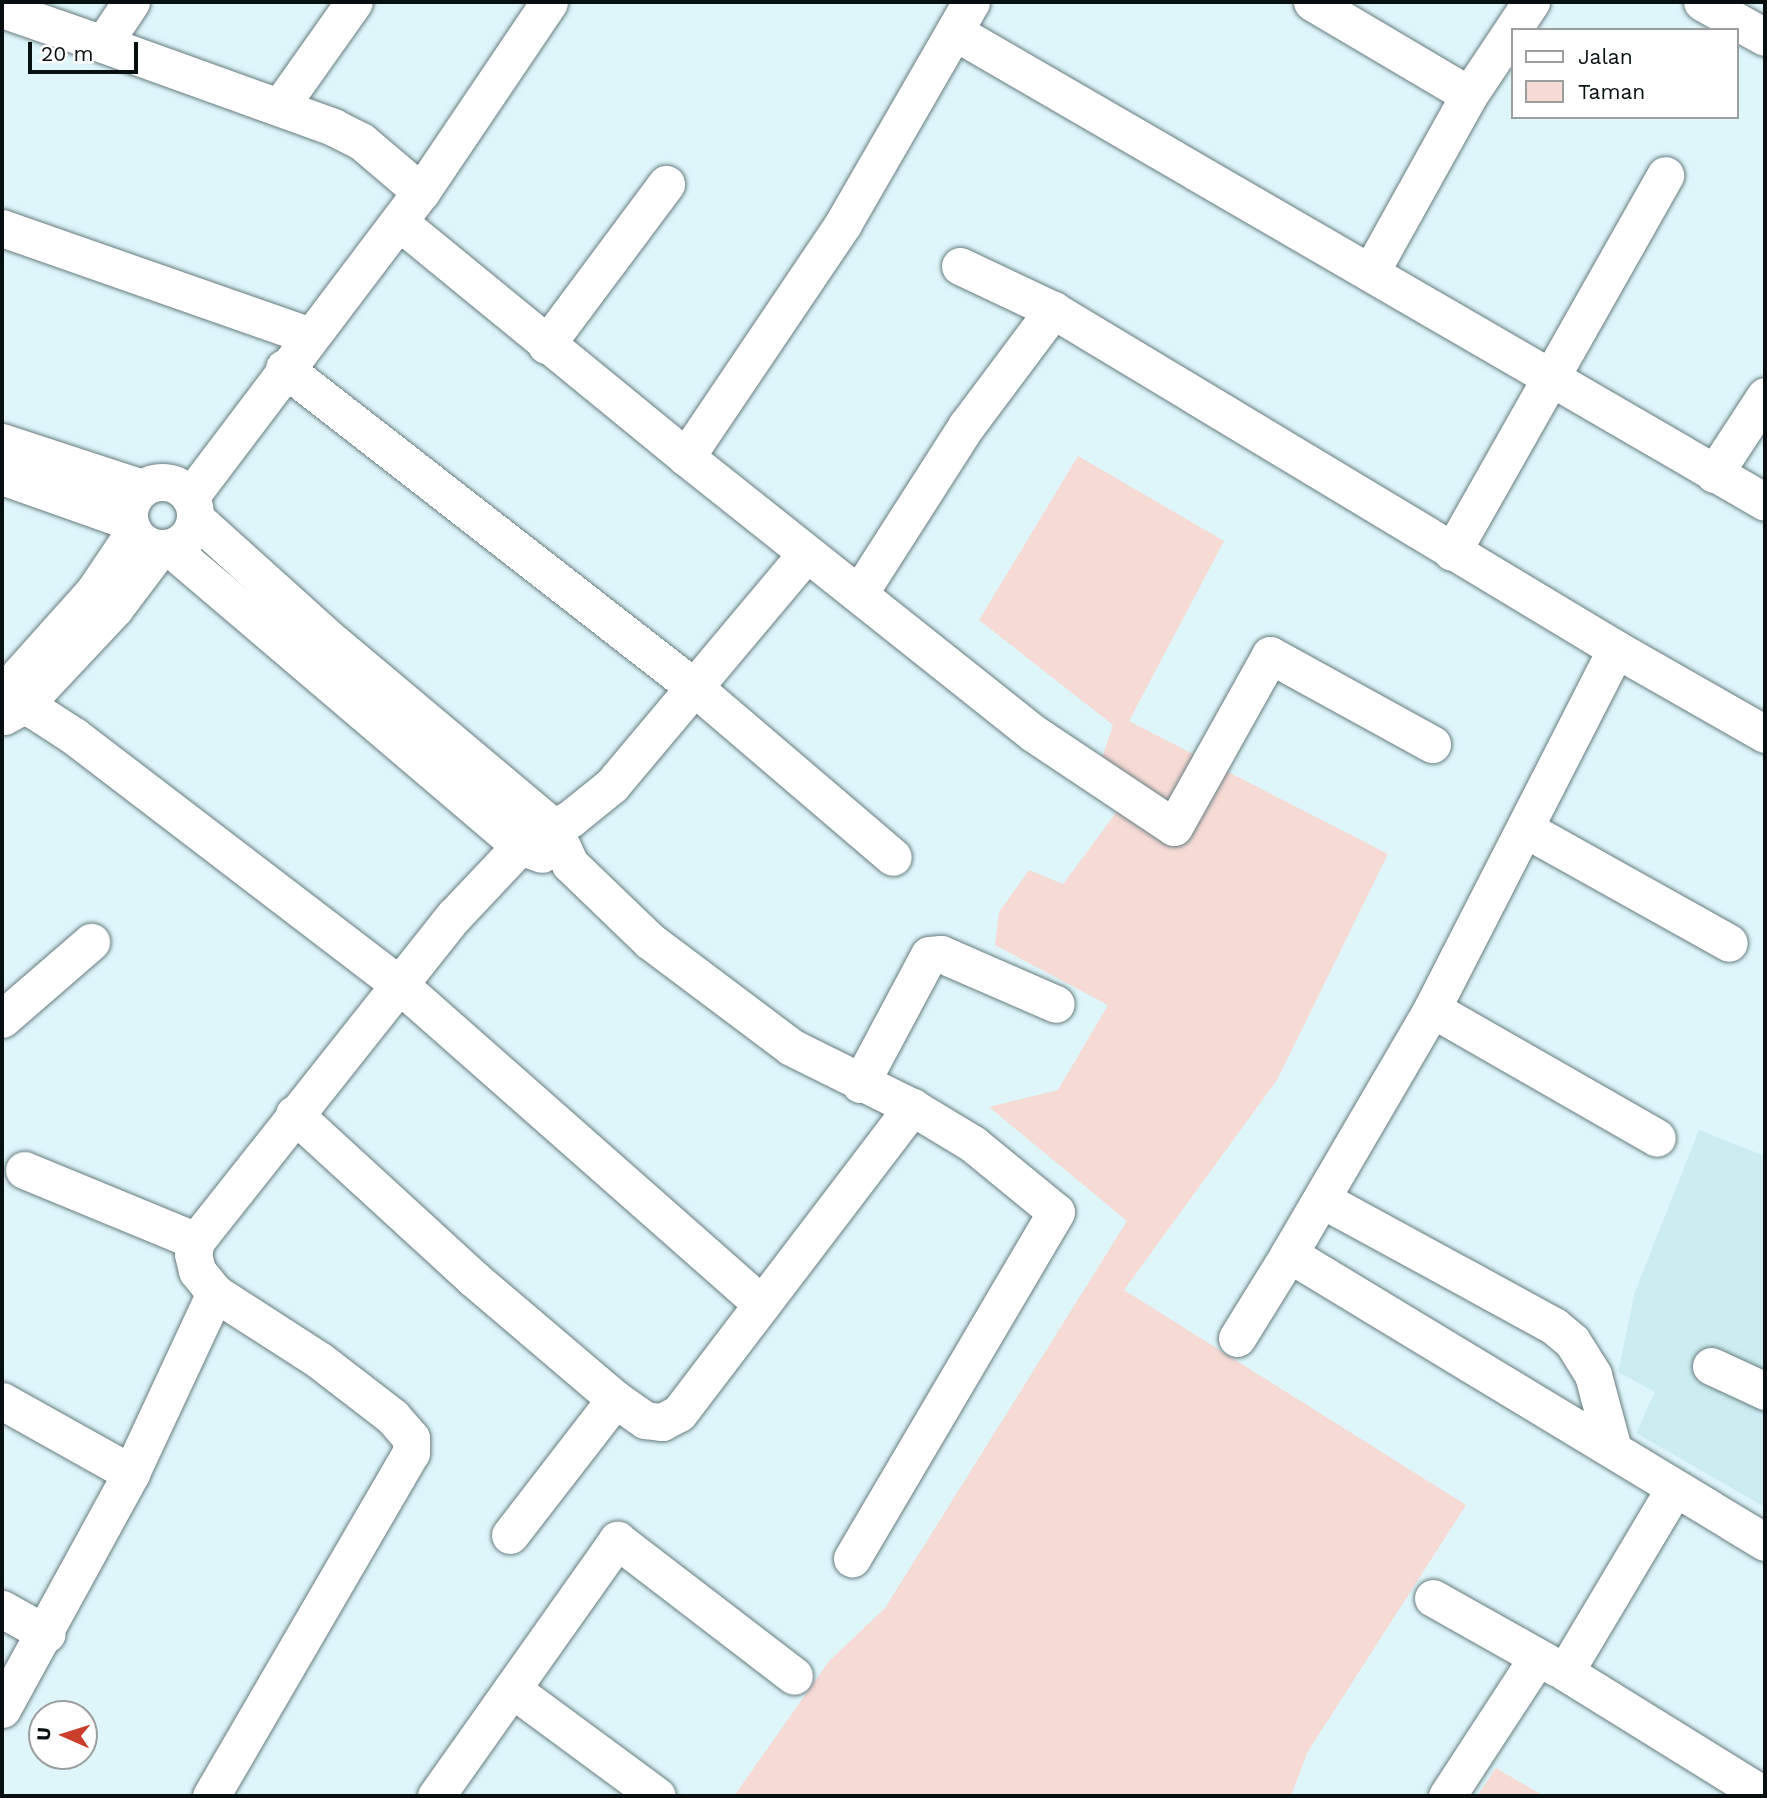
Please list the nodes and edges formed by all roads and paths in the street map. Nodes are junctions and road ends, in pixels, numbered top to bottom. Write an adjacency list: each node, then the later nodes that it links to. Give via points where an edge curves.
1 (131, 2): 12 (street)
2 (354, 2): 14 (street)
3 (550, 2): 17 (street)
4 (1312, 2): 13 (street)
5 (1531, 2): 9 (street)
6 (1702, 2): 11 (street)
7 (2, 9): 12 (street)
8 (963, 17): 21 (street); 29 (street, via 843,224)
9 (1514, 28)
10 (1512, 30): 13 (street)
11 (1765, 37)
12 (103, 44): 14 (street)
13 (1469, 95): 21 (street)
14 (281, 105): 17 (street, via 361,141)
15 (1665, 175): 26 (street)
16 (666, 184): 24 (street)
17 (421, 192): 18 (street)
18 (399, 222): 23 (street); 24 (street, via 478,283)
19 (2, 228): 23 (street)
20 (960, 266): 22 (street)
21 (1371, 271): 26 (street)
22 (1054, 310): 36 (street); 38 (street, via 967,425)
23 (308, 335): 25 (street)
24 (547, 345): 29 (street)
25 (284, 368): 34 (street); 40 (street)
26 (1552, 380): 30 (street); 36 (street)
27 (1765, 396): 30 (street)
28 (2, 442): 32 (street)
29 (686, 457): 37 (street)
30 (1714, 474): 33 (street)
31 (2, 476): 35 (street)
32 (142, 488): 34 (street, via 168,481); 35 (street, via 131,502)
33 (1765, 502)
34 (193, 508): 35 (street, via 188,537); 44 (street, via 334,643)
35 (148, 537): 41 (street, via 115,608); 46 (street)
36 (1452, 552): 39 (street)
37 (805, 555): 38 (street); 40 (street)
38 (860, 593): 43 (street, via 1033,733 1174,827 1270,655)
39 (1616, 649): 42 (street); 45 (street)
40 (695, 688): 44 (street, via 612,785); 47 (street)
41 (7, 704): 51 (street, via 74,736)
42 (1765, 734)
43 (1432, 744)
44 (554, 827): 46 (street); 48 (street)
45 (1527, 830): 50 (street); 53 (street)
46 (520, 846): 48 (street); 51 (street, via 454,916)
47 (893, 857)
48 (570, 864): 55 (street, via 650,941 743,1013 792,1047)
49 (91, 942): 54 (street)
50 (1729, 943)
51 (401, 986): 57 (street); 64 (street)
52 (1056, 1004): 55 (street, via 941,954 929,956)
53 (1432, 1009): 58 (street); 60 (street)
54 (2, 1019)
55 (860, 1084): 56 (street)
56 (912, 1107): 64 (street); 75 (street, via 973,1144 1056,1212)
57 (294, 1114): 61 (street); 68 (street, via 474,1279)
58 (1657, 1138)
59 (24, 1170): 61 (street)
60 (1323, 1200): 62 (street); 70 (street, via 1553,1326 1572,1341 1593,1375)
61 (196, 1241): 63 (street, via 197,1271)
62 (1289, 1254): 65 (street); 70 (street)
63 (215, 1293): 71 (street); 83 (street, via 319,1360 393,1417 411,1438 411,1453)
64 (762, 1304): 68 (street, via 679,1413 662,1422 645,1420)
65 (1237, 1338)
66 (1711, 1366): 67 (street)
67 (1765, 1391)
68 (615, 1399): 73 (street)
69 (2, 1401): 71 (street)
70 (1613, 1449): 72 (street)
71 (131, 1473): 78 (street)
72 (1674, 1489): 74 (street); 79 (street)
73 (510, 1535)
74 (1765, 1542)
75 (852, 1558)
76 (1433, 1598): 79 (street)
77 (2, 1609): 78 (street)
78 (47, 1634): 82 (street)
79 (1551, 1665): 86 (street); 87 (street)
80 (794, 1676): 81 (street, via 617,1540)
81 (512, 1689): 84 (street); 85 (street)
82 (2, 1709)
83 (211, 1796)
84 (436, 1796)
85 (657, 1796)
86 (1447, 1796)
87 (1765, 1796)

